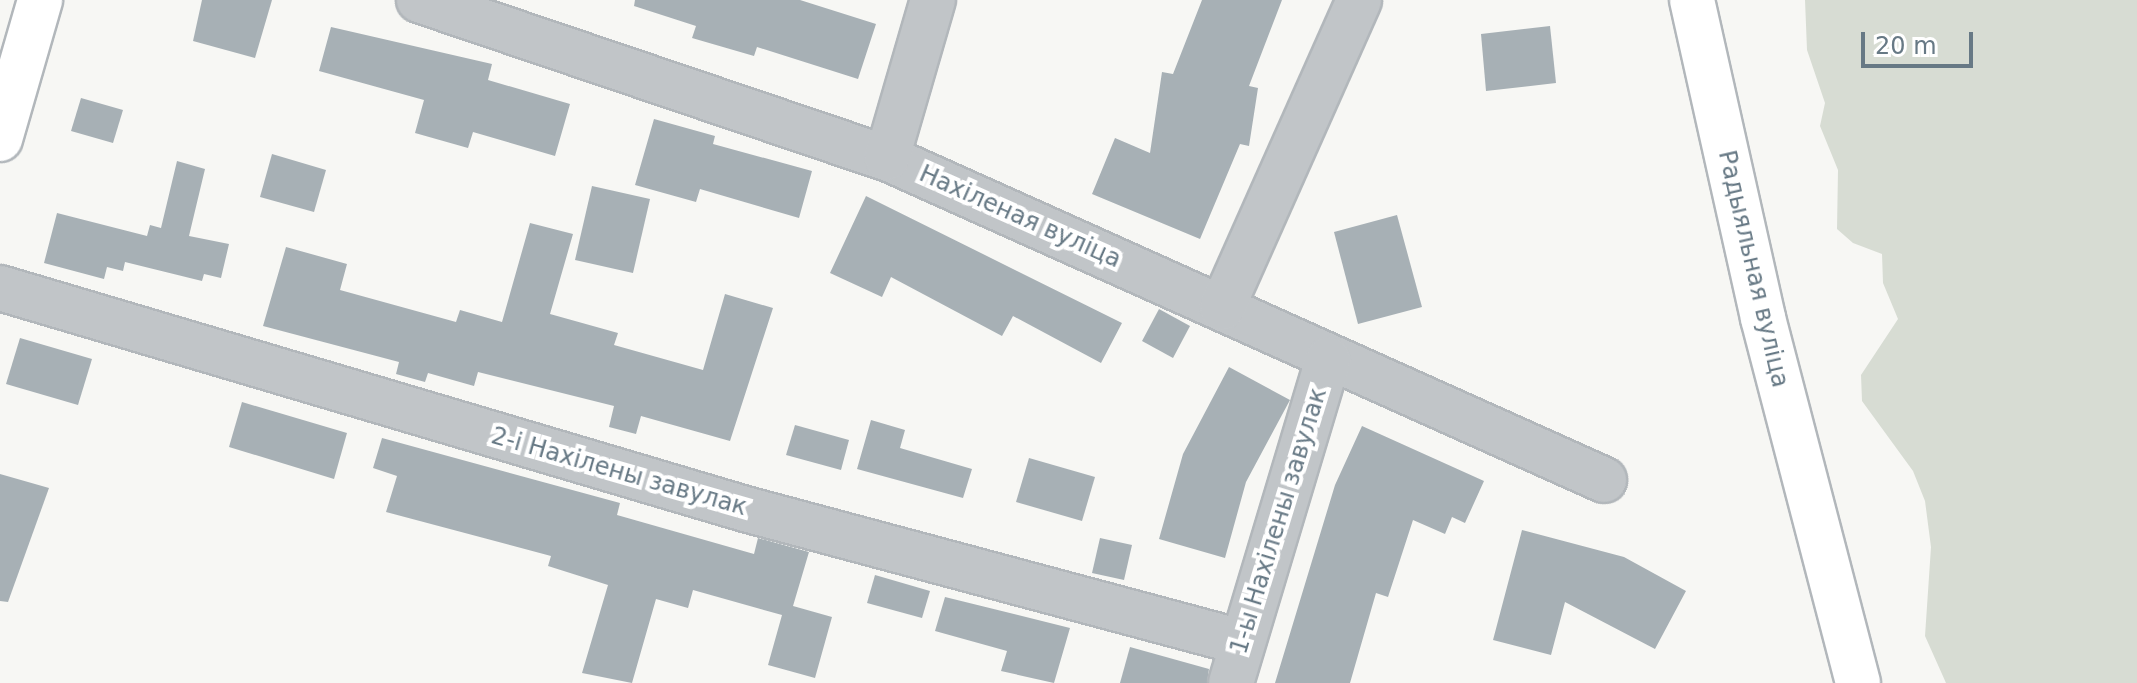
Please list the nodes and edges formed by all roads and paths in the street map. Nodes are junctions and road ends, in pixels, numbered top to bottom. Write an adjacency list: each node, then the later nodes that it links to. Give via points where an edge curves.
1 (40, 0): 6 (main road)
2 (419, 0): 7 (street, Нахіленая вуліца)
3 (933, 0): 7 (street)
4 (1359, 0): 9 (street)
5 (1692, 0): 12 (main road, Радыяльная вуліца)
6 (0, 139)
7 (887, 158): 9 (street, Нахіленая вуліца)
8 (0, 288): 13 (street, 2-і Нахілены завулак, via 745,509)
9 (1222, 308): 10 (street, Нахіленая вуліца)
10 (1328, 359): 11 (street, Нахіленая вуліца); 13 (street, 1-ы Нахілены завулак)
11 (1604, 480)
12 (1818, 537): 14 (main road, Радыяльная вуліца); 15 (main road, Радыяльная вуліца)
13 (1236, 662)
14 (1826, 683)
15 (1858, 683)

